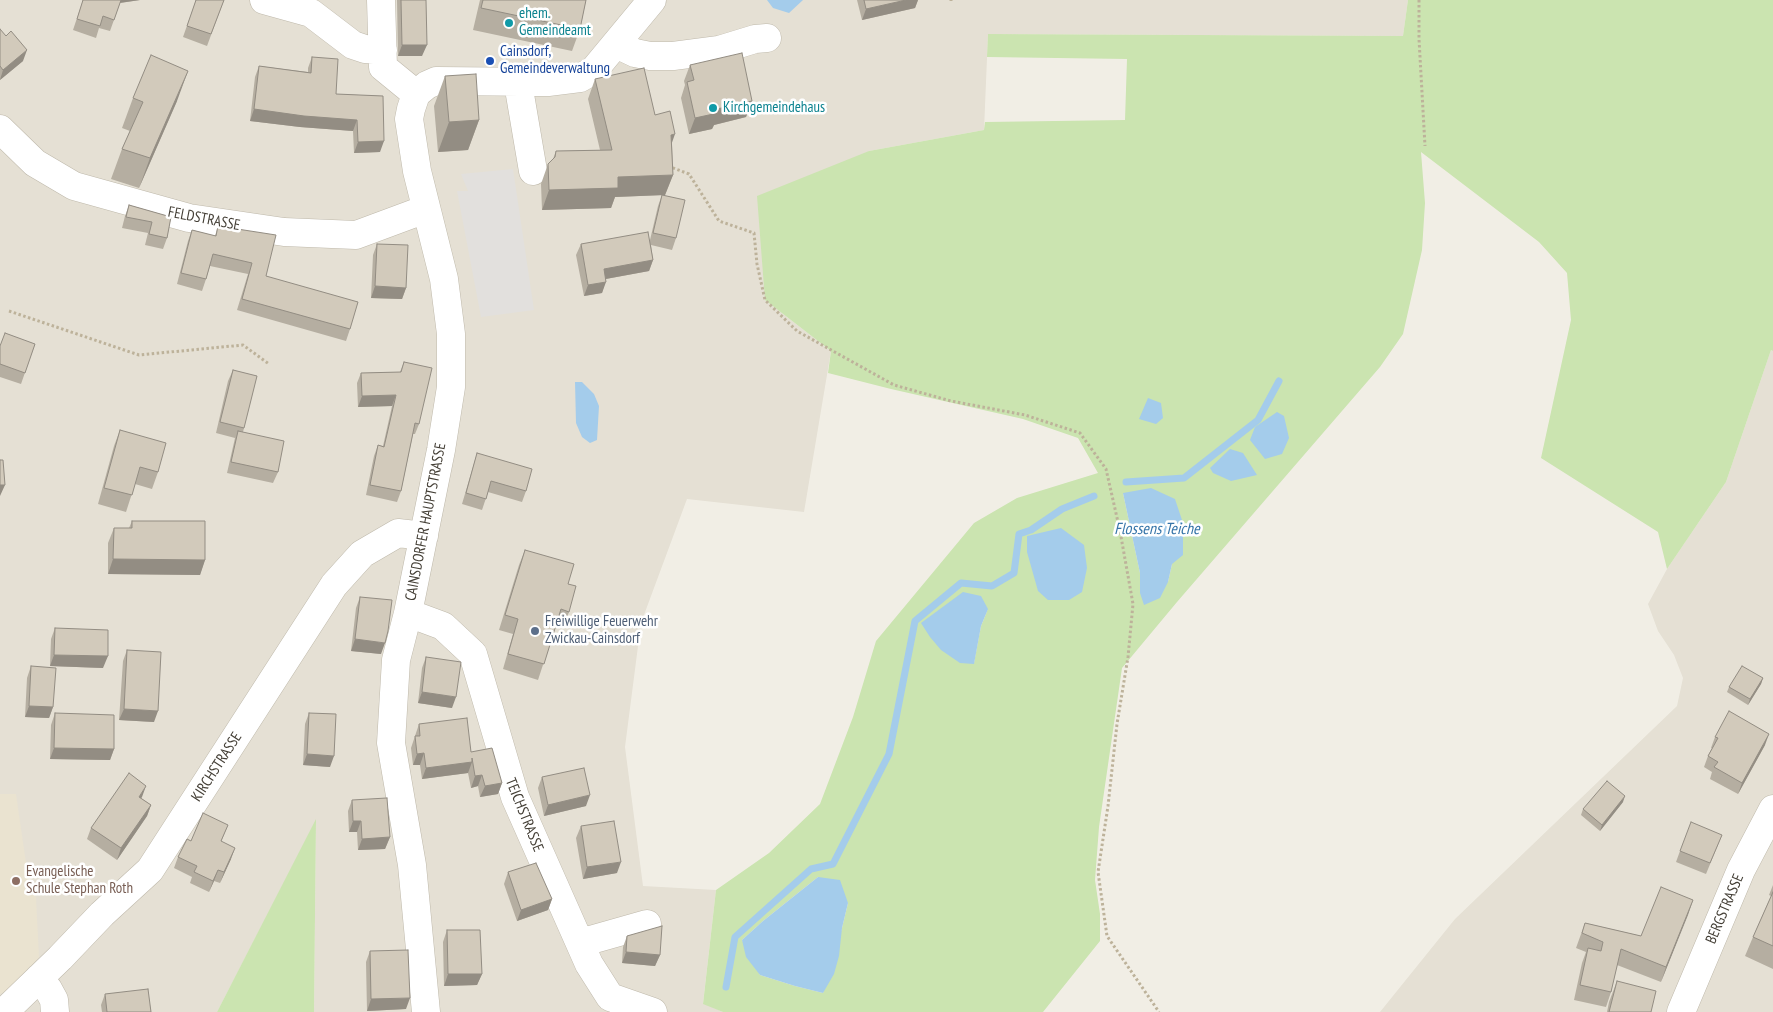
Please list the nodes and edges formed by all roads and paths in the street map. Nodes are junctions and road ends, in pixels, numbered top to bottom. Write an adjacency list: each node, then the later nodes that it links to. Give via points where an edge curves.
1 (264, 0): 7 (street, via 311,13 353,45)
2 (381, 0): 7 (street)
3 (652, 0): 6 (street)
4 (1419, 0): 11 (path)
5 (767, 38): 6 (street, via 719,50 673,56 635,53)
6 (616, 44): 8 (street, via 594,70 580,78)
7 (383, 50): 9 (street, via 383,67)
8 (518, 82): 9 (street, via 436,81); 13 (street)
9 (416, 94): 14 (street, CAINSDORFER HAUPTSTRASSE, via 409,119)
10 (0, 129): 14 (street, FELDSTRASSE, via 35,163 74,186 189,218 272,231 356,235)
11 (1425, 146)
12 (660, 163): 27 (path, via 689,174 719,221 754,233 765,300 797,331 894,385 951,401 1025,415 1080,433 1106,469 1133,604 1098,872 1108,936)
13 (533, 171)
14 (426, 209): 17 (street, CAINSDORFER HAUPTSTRASSE, via 444,279 451,334 451,387)
15 (9, 312): 16 (path, via 139,355 243,345)
16 (269, 364)
17 (424, 536): 18 (street, CAINSDORFER HAUPTSTRASSE); 22 (street, KIRCHSTRASSE, via 398,532 362,554 334,584 150,870)
18 (408, 613): 21 (street, TEICHSTRASSE, via 443,626 473,654 515,797); 25 (street, CAINSDORFER HAUPTSTRASSE, via 396,660 391,742 412,865)
19 (1773, 809): 28 (street, BERGSTRASSE, via 1741,870)
20 (648, 924): 21 (street)
21 (580, 943): 26 (street, TEICHSTRASSE, via 610,997)
22 (39, 978): 23 (street, KIRCHSTRASSE); 24 (street, via 54,1000)
23 (4, 1012)
24 (55, 1012)
25 (426, 1012)
26 (653, 1012)
27 (1159, 1012)
28 (1681, 1012)

